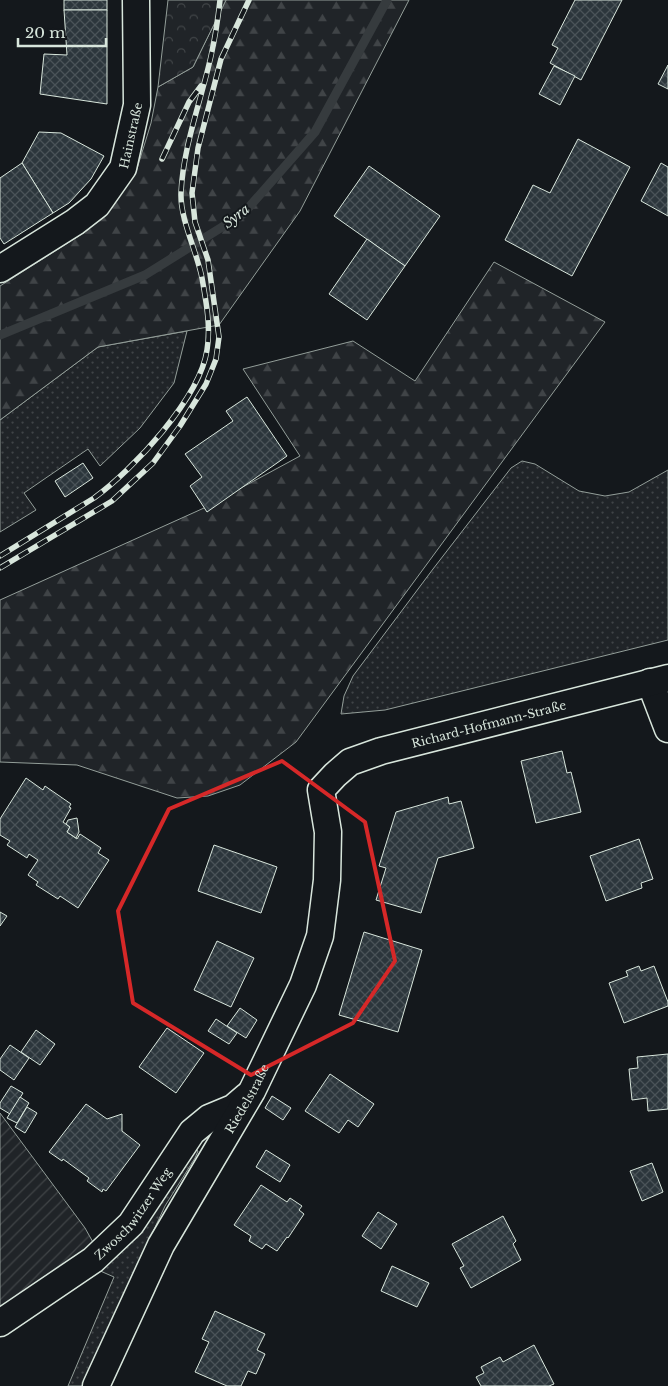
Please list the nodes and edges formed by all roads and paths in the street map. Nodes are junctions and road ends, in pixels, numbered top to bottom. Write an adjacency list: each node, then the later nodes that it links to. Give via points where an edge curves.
1 (136, 0): 2 (street, Hainstraße, via 137,105 123,168 98,205)
2 (0, 269)
3 (659, 680): 4 (street); 5 (street, Richard-Hofmann-Straße, via 381,751 350,762)
4 (668, 729)
5 (321, 790): 6 (street, Riedelstraße, via 328,832 320,936 302,985)
6 (252, 1091): 7 (street, Zwoschwitzer Weg, via 233,1108 209,1118 192,1132 131,1224 93,1260); 8 (street, Riedelstraße, via 161,1246)
7 (0, 1323)
8 (96, 1386)

